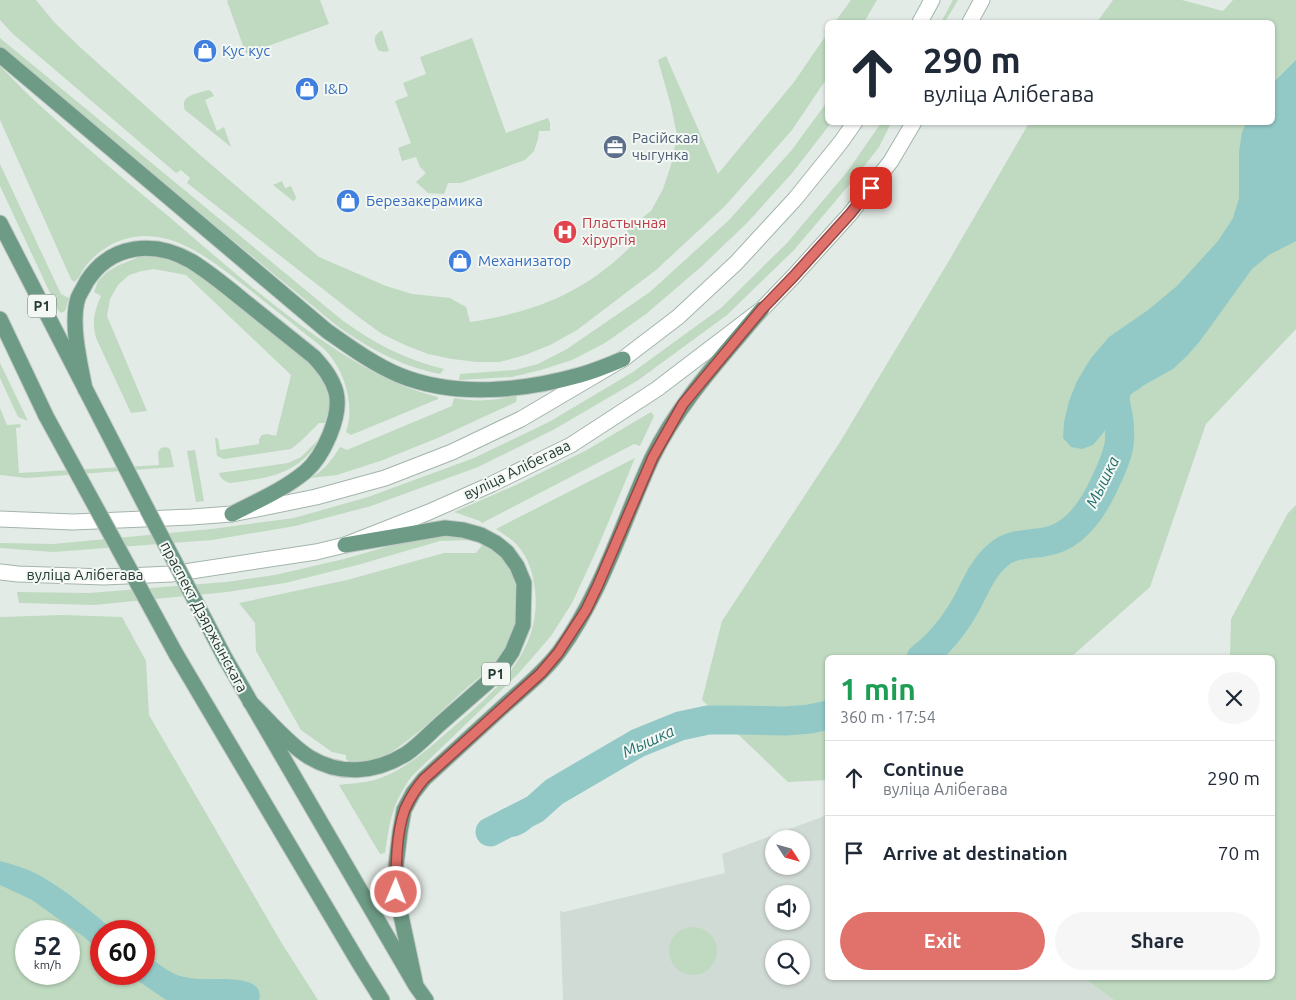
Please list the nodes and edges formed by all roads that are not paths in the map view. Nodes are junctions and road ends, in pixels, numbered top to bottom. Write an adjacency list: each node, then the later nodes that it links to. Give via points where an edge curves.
1 (932, 0): 3 (main road)
2 (982, 0): 4 (main road)
3 (921, 20)
4 (971, 20)
5 (0, 55): 11 (main road, via 328,331 400,376 475,391 512,389 580,375)
6 (853, 125): 11 (main road, via 795,199 736,264 678,317)
7 (912, 125): 9 (main road, вуліца Алібегава, via 892,161 850,214)
8 (0, 223): 12 (main road, праспект Дзяржынскага / Р1)
9 (762, 309): 15 (main road, вуліца Алібегава, via 657,389 571,445 438,508); 18 (main road, via 683,404 669,427 586,610 558,653 541,673 424,779 404,810 396,864 396,892)
10 (0, 319): 19 (main road, bridge, via 46,416 176,654)
11 (623, 359): 13 (main road, via 521,418 452,452 385,478 316,497)
12 (85, 389): 13 (main road, via 76,341 78,299 94,271 106,260 122,251 140,248 170,252 189,260 314,357 333,382 336,395 332,429 325,446 317,459 293,481); 17 (main road, праспект Дзяржынскага / Р1, bridge)
13 (232, 514): 14 (main road, via 73,522)
14 (0, 519)
15 (345, 545): 16 (main road, вуліца Алібегава / Р1, via 171,574 104,577); 17 (main road, Р1, via 445,528 463,530 496,542 517,566 524,583 523,625 512,652 489,681 407,754 371,768 350,771 317,762 294,746)
16 (0, 572)
17 (250, 702): 18 (main road, праспект Дзяржынскага)
18 (416, 986): 20 (main road, праспект Дзяржынскага)
19 (382, 1000)
20 (426, 1000)

